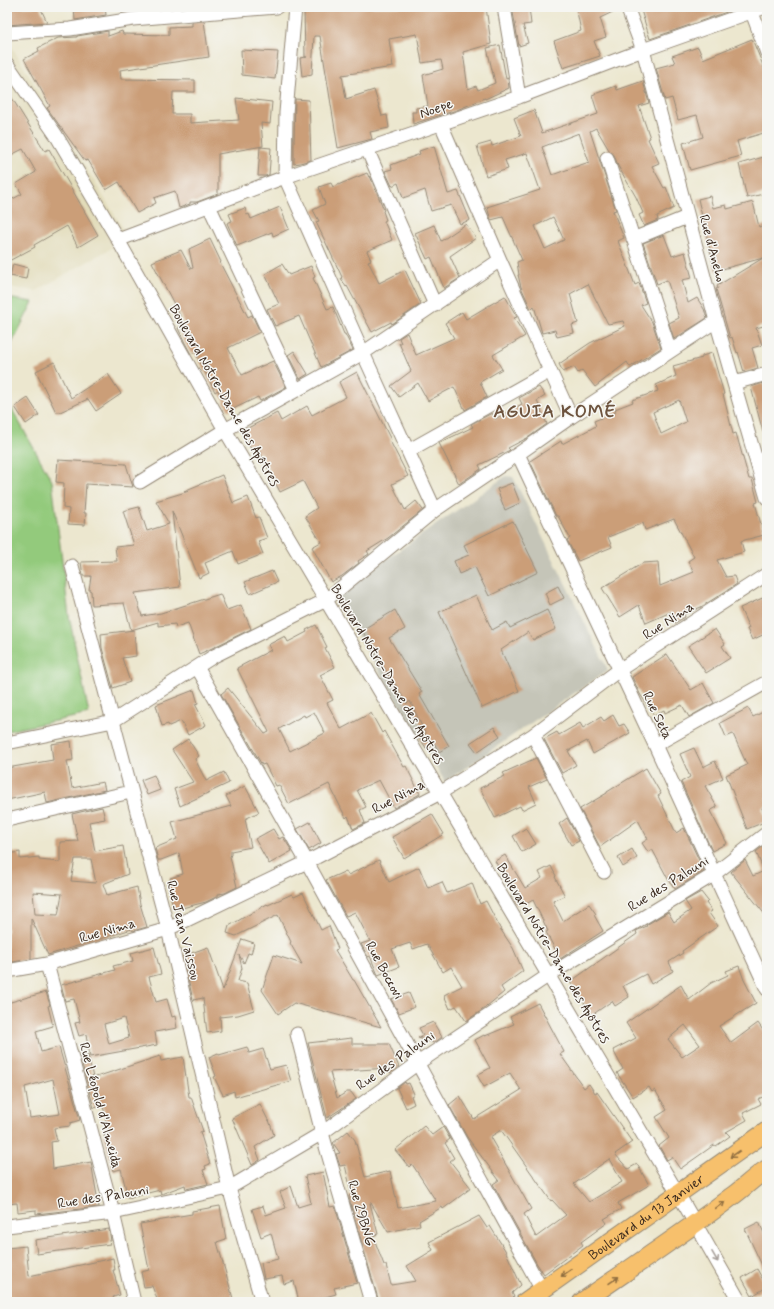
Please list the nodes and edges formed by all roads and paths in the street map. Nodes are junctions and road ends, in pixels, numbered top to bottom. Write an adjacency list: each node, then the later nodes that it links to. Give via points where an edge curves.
1 (277, 7): 7 (street)
2 (295, 7): 16 (street, via 286,113)
3 (504, 7): 12 (street)
4 (627, 7): 9 (street, Rue d'Aneho)
5 (765, 7): 6 (street, Noepe)
6 (751, 9): 9 (street, Noepe); 10 (street)
7 (132, 13): 8 (street, via 70,29)
8 (7, 33)
9 (643, 50): 12 (street, Noepe); 18 (street, Rue d'Aneho)
10 (767, 52)
11 (7, 64): 20 (street, Boulevard Notre-Dame des Apôtres, via 56,135)
12 (519, 97): 13 (street, Noepe)
13 (441, 124): 14 (street, Noepe); 21 (street)
14 (367, 149): 16 (street, Noepe); 22 (street)
15 (607, 158): 19 (street)
16 (285, 177): 17 (street, Noepe); 25 (street)
17 (208, 206): 20 (street, Noepe); 29 (street)
18 (687, 217): 19 (street); 23 (street, Rue d'Aneho)
19 (633, 239): 24 (street)
20 (118, 240): 31 (street, Boulevard Notre-Dame des Apôtres)
21 (500, 260): 22 (street); 26 (street)
22 (435, 305): 25 (street)
23 (716, 320): 24 (street); 28 (street, Rue d'Aneho)
24 (670, 351): 30 (street)
25 (363, 353): 29 (street); 32 (street)
26 (550, 371): 30 (street); 32 (street)
27 (767, 374): 28 (street)
28 (734, 383): 35 (street, Rue d'Aneho)
29 (296, 390): 31 (street)
30 (571, 417): 33 (street)
31 (225, 430): 34 (street); 39 (street, Boulevard Notre-Dame des Apôtres)
32 (408, 451): 36 (street)
33 (518, 454): 36 (street); 41 (street, Rue Seta)
34 (140, 482)
35 (767, 498)
36 (436, 510): 39 (street)
37 (72, 566): 43 (street, Rue Jean Vaissou)
38 (767, 574): 41 (street, Rue Nima)
39 (326, 600): 40 (street); 48 (street, Boulevard Notre-Dame des Apôtres)
40 (197, 667): 43 (street); 51 (street, Rue Boccovi)
41 (619, 670): 44 (street, Rue Nima); 46 (street, Rue Seta)
42 (767, 682): 46 (street)
43 (112, 721): 45 (street); 47 (street, Rue Jean Vaissou)
44 (533, 735): 48 (street, Rue Nima); 52 (street)
45 (7, 743)
46 (655, 745): 53 (street, Rue Seta)
47 (131, 792): 49 (street); 54 (street, Rue Jean Vaissou)
48 (440, 792): 51 (street, Rue Nima); 57 (street, Boulevard Notre-Dame des Apôtres)
49 (7, 820)
50 (767, 833): 53 (street, Rue des Palouni)
51 (307, 862): 54 (street, Rue Nima); 60 (street, Rue Boccovi)
52 (604, 872)
53 (714, 875): 57 (street, Rue des Palouni); 58 (street, Rue Seta)
54 (168, 929): 55 (street, Rue Nima); 64 (street, Rue Jean Vaissou)
55 (47, 964): 56 (street, Rue Nima); 66 (street, Rue Léopold d'Almeida)
56 (7, 971)
57 (549, 976): 60 (street, Rue des Palouni); 65 (street, Boulevard Notre-Dame des Apôtres)
58 (767, 989)
59 (297, 1034): 62 (street, Rue 29BNG)
60 (418, 1063): 62 (street, Rue des Palouni); 69 (street, Rue Boccovi)
61 (767, 1131): 65 (highway, Boulevard du 13 Janvier, one-way to 65)
62 (322, 1133): 64 (street, Rue des Palouni); 72 (street, Rue 29BNG)
63 (767, 1169): 67 (highway, one-way to 63)
64 (229, 1188): 66 (street, Rue des Palouni); 71 (street, Rue Jean Vaissou)
65 (678, 1194): 67 (street, Boulevard Notre-Dame des Apôtres); 69 (highway, Boulevard du 13 Janvier, one-way to 69)
66 (113, 1213): 68 (street, Rue des Palouni); 70 (street, Rue Léopold d'Almeida)
67 (695, 1223): 74 (highway, one-way to 67); 75 (street, Boulevard Notre-Dame des Apôtres, one-way to 75)
68 (7, 1226)
69 (542, 1290): 73 (highway, Boulevard du 13 Janvier)
70 (134, 1302)
71 (262, 1302)
72 (371, 1302)
73 (524, 1302)
74 (582, 1302)
75 (740, 1302)

